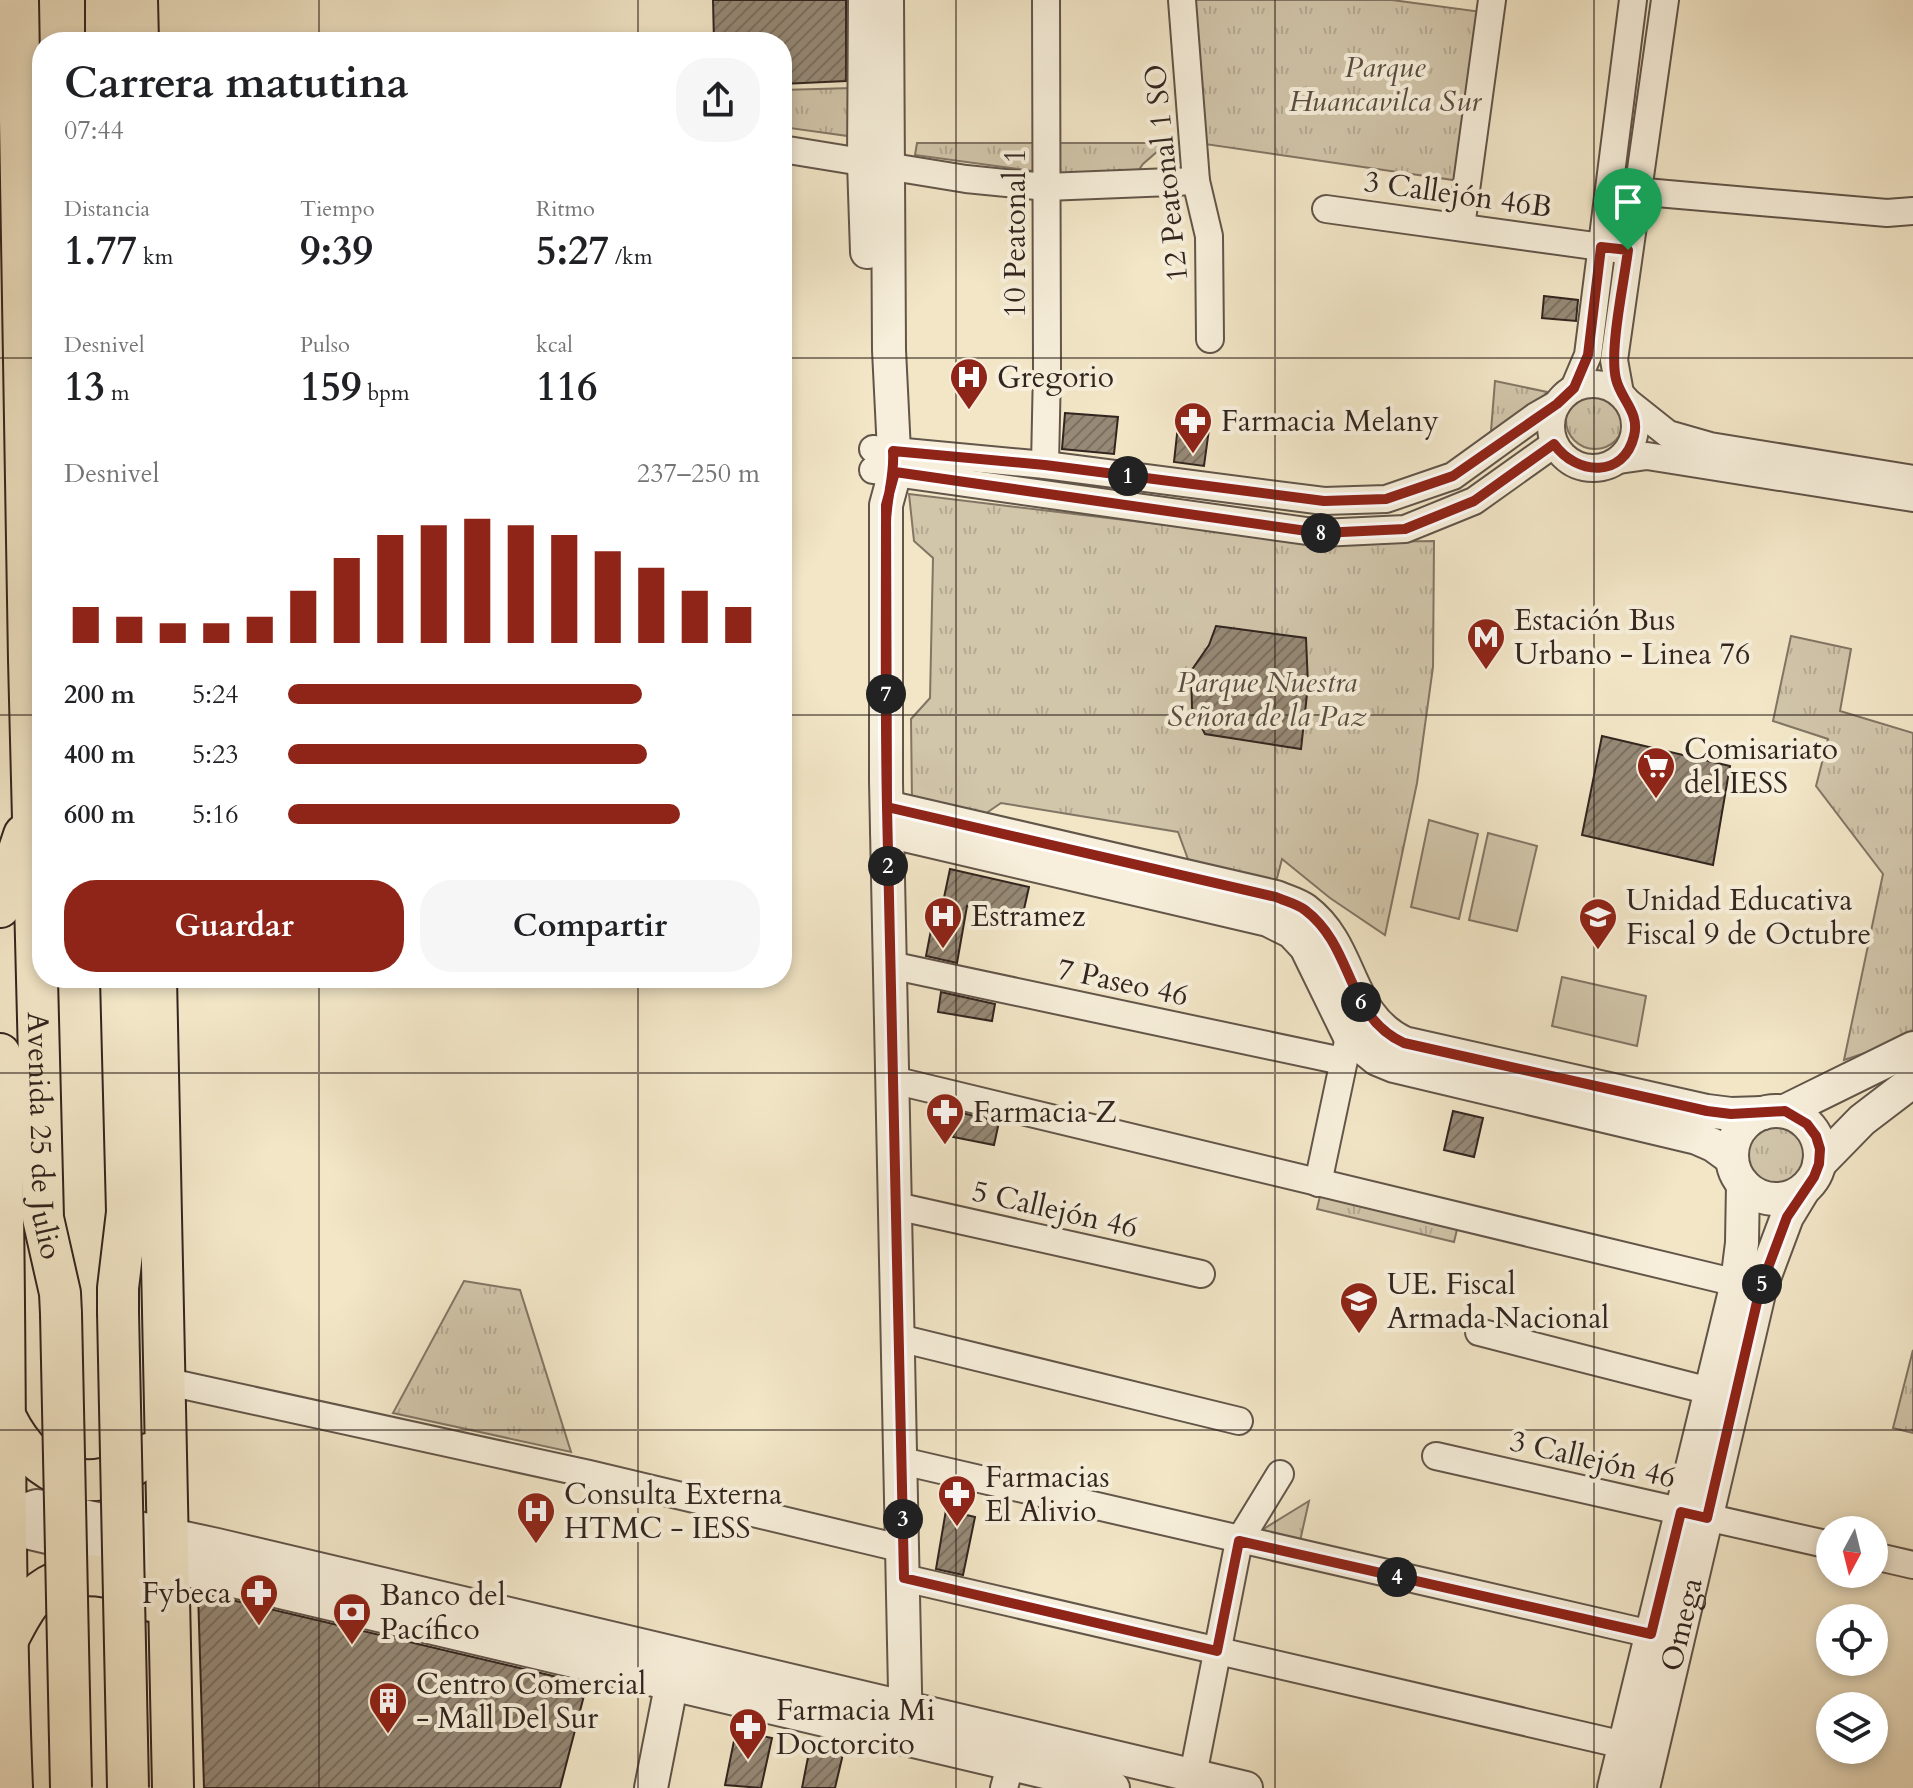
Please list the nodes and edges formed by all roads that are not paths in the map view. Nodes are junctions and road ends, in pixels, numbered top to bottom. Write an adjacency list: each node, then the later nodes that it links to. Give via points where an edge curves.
1 (18, 0): 25 (main road, Avenida 25 de Julio)
2 (106, 0): 11 (main road)
3 (137, 0): 12 (main road)
4 (865, 0): 14 (street)
5 (887, 0): 14 (street)
6 (1046, 0): 16 (street, 10 Peatonal 1)
7 (1182, 0): 15 (street, 12 Peatonal 1 SO)
8 (1492, 0): 21 (street)
9 (1633, 0): 17 (street)
10 (1665, 0): 18 (street)
11 (106, 32)
12 (138, 32)
13 (792, 151): 14 (street)
14 (876, 165): 16 (street); 31 (street)
15 (1196, 181): 16 (street); 26 (street, 12 Peatonal 1 SO, via 1209,236)
16 (1046, 187): 33 (street, 10 Peatonal 1)
17 (1608, 189): 18 (street); 22 (street)
18 (1637, 192): 20 (street); 23 (street)
19 (1326, 209): 21 (street, 3 Callejón 46B)
20 (1913, 211)
21 (1461, 227): 22 (street, 3 Callejón 46B)
22 (1601, 247): 23 (street, 3 Callejón 46B); 27 (street, via 1588,355)
23 (1628, 250): 28 (street, via 1614,360)
24 (0, 252): 25 (main road)
25 (23, 333): 36 (main road, Avenida 25 de Julio)
26 (1210, 339)
27 (1565, 396): 28 (street, via 1596,384); 29 (street, via 1551,417); 33 (street, via 1453,476 1386,499 1324,501)
28 (1624, 398): 30 (street, via 1668,434); 32 (street, via 1636,427)
29 (1554, 444): 31 (street, via 1474,501 1405,529 1321,533); 32 (street, via 1572,464 1585,468)
30 (1709, 456): 32 (street); 34 (street); 35 (street)
31 (883, 460): 33 (street); 38 (street)
32 (1619, 460)
33 (1045, 465)
34 (1913, 479)
35 (1913, 498)
36 (32, 760)
37 (32, 811): 39 (main road)
38 (887, 819): 40 (street); 45 (street, via 1268,920 1292,932 1306,947); 49 (street, via 1276,897 1304,909 1340,952 1374,1023 1404,1043 1707,1111)
39 (0, 907)
40 (890, 965): 45 (street, 7 Paseo 46); 47 (street)
41 (37, 988): 85 (main road, Avenida 25 de Julio, bridge, via 43,1218 61,1314)
42 (121, 988): 86 (main road, bridge, via 127,1212 118,1312)
43 (156, 988): 59 (main road)
44 (1913, 1048): 49 (street)
45 (1346, 1049): 50 (street, via 1394,1066 1697,1138 1713,1145); 52 (street)
46 (0, 1054): 54 (main road, Avenida 25 de Julio)
47 (893, 1080): 52 (street); 53 (street)
48 (1913, 1081): 51 (street, Omega, via 1862,1120)
49 (1774, 1112): 50 (street, via 1750,1119 1739,1130 1733,1143); 51 (street, via 1807,1124 1816,1136 1820,1149)
50 (1737, 1171): 51 (street, via 1753,1193 1766,1198 1793,1196); 56 (street, Omega, via 1742,1243)
51 (1812, 1176): 68 (street, Omega, via 1787,1217 1760,1289)
52 (1318, 1183): 56 (street)
53 (896, 1206): 55 (street, 5 Callejón 46); 58 (street)
54 (2, 1218): 61 (main road, Avenida 25 de Julio)
55 (1201, 1274)
56 (1737, 1283): 60 (street, Omega)
57 (1479, 1332): 60 (street)
58 (899, 1338): 62 (street); 65 (street)
59 (164, 1381): 63 (main road); 73 (street, via 589,1474)
60 (1710, 1391): 68 (street, Omega)
61 (6, 1418): 63 (main road, via 42,1466 77,1479 115,1475 132,1467 159,1441); 67 (main road, Avenida 25 de Julio)
62 (1239, 1421)
63 (165, 1424): 71 (main road)
64 (1436, 1456): 68 (street, 3 Callejón 46)
65 (902, 1461): 69 (street); 73 (street)
66 (1280, 1474): 69 (street)
67 (3, 1515): 71 (street, via 30,1533); 77 (main road, Avenida 25 de Julio)
68 (1694, 1515): 70 (street, 3 Callejón 46); 76 (street, Omega); 92 (street, Omega)
69 (1239, 1541): 76 (street); 78 (street)
70 (1816, 1542)
71 (167, 1549): 75 (main road); 79 (street)
72 (1888, 1559): 74 (street)
73 (904, 1563): 78 (street); 80 (street)
74 (1913, 1565)
75 (169, 1632): 77 (main road, via 135,1587 99,1575 80,1575 44,1589); 87 (main road)
76 (1651, 1634): 81 (street, Omega)
77 (7, 1641): 84 (main road, Avenida 25 de Julio)
78 (1217, 1651): 81 (street); 83 (street)
79 (674, 1669): 80 (street); 88 (street)
80 (907, 1723): 82 (street); 83 (street)
81 (1624, 1745): 91 (street, Omega)
82 (1008, 1775): 89 (street)
83 (1193, 1775): 90 (street)
84 (12, 1788)
85 (71, 1788)
86 (128, 1788)
87 (173, 1788)
88 (651, 1788)
89 (1113, 1788)
90 (1246, 1788)
91 (1614, 1788)
92 (1643, 1788)

